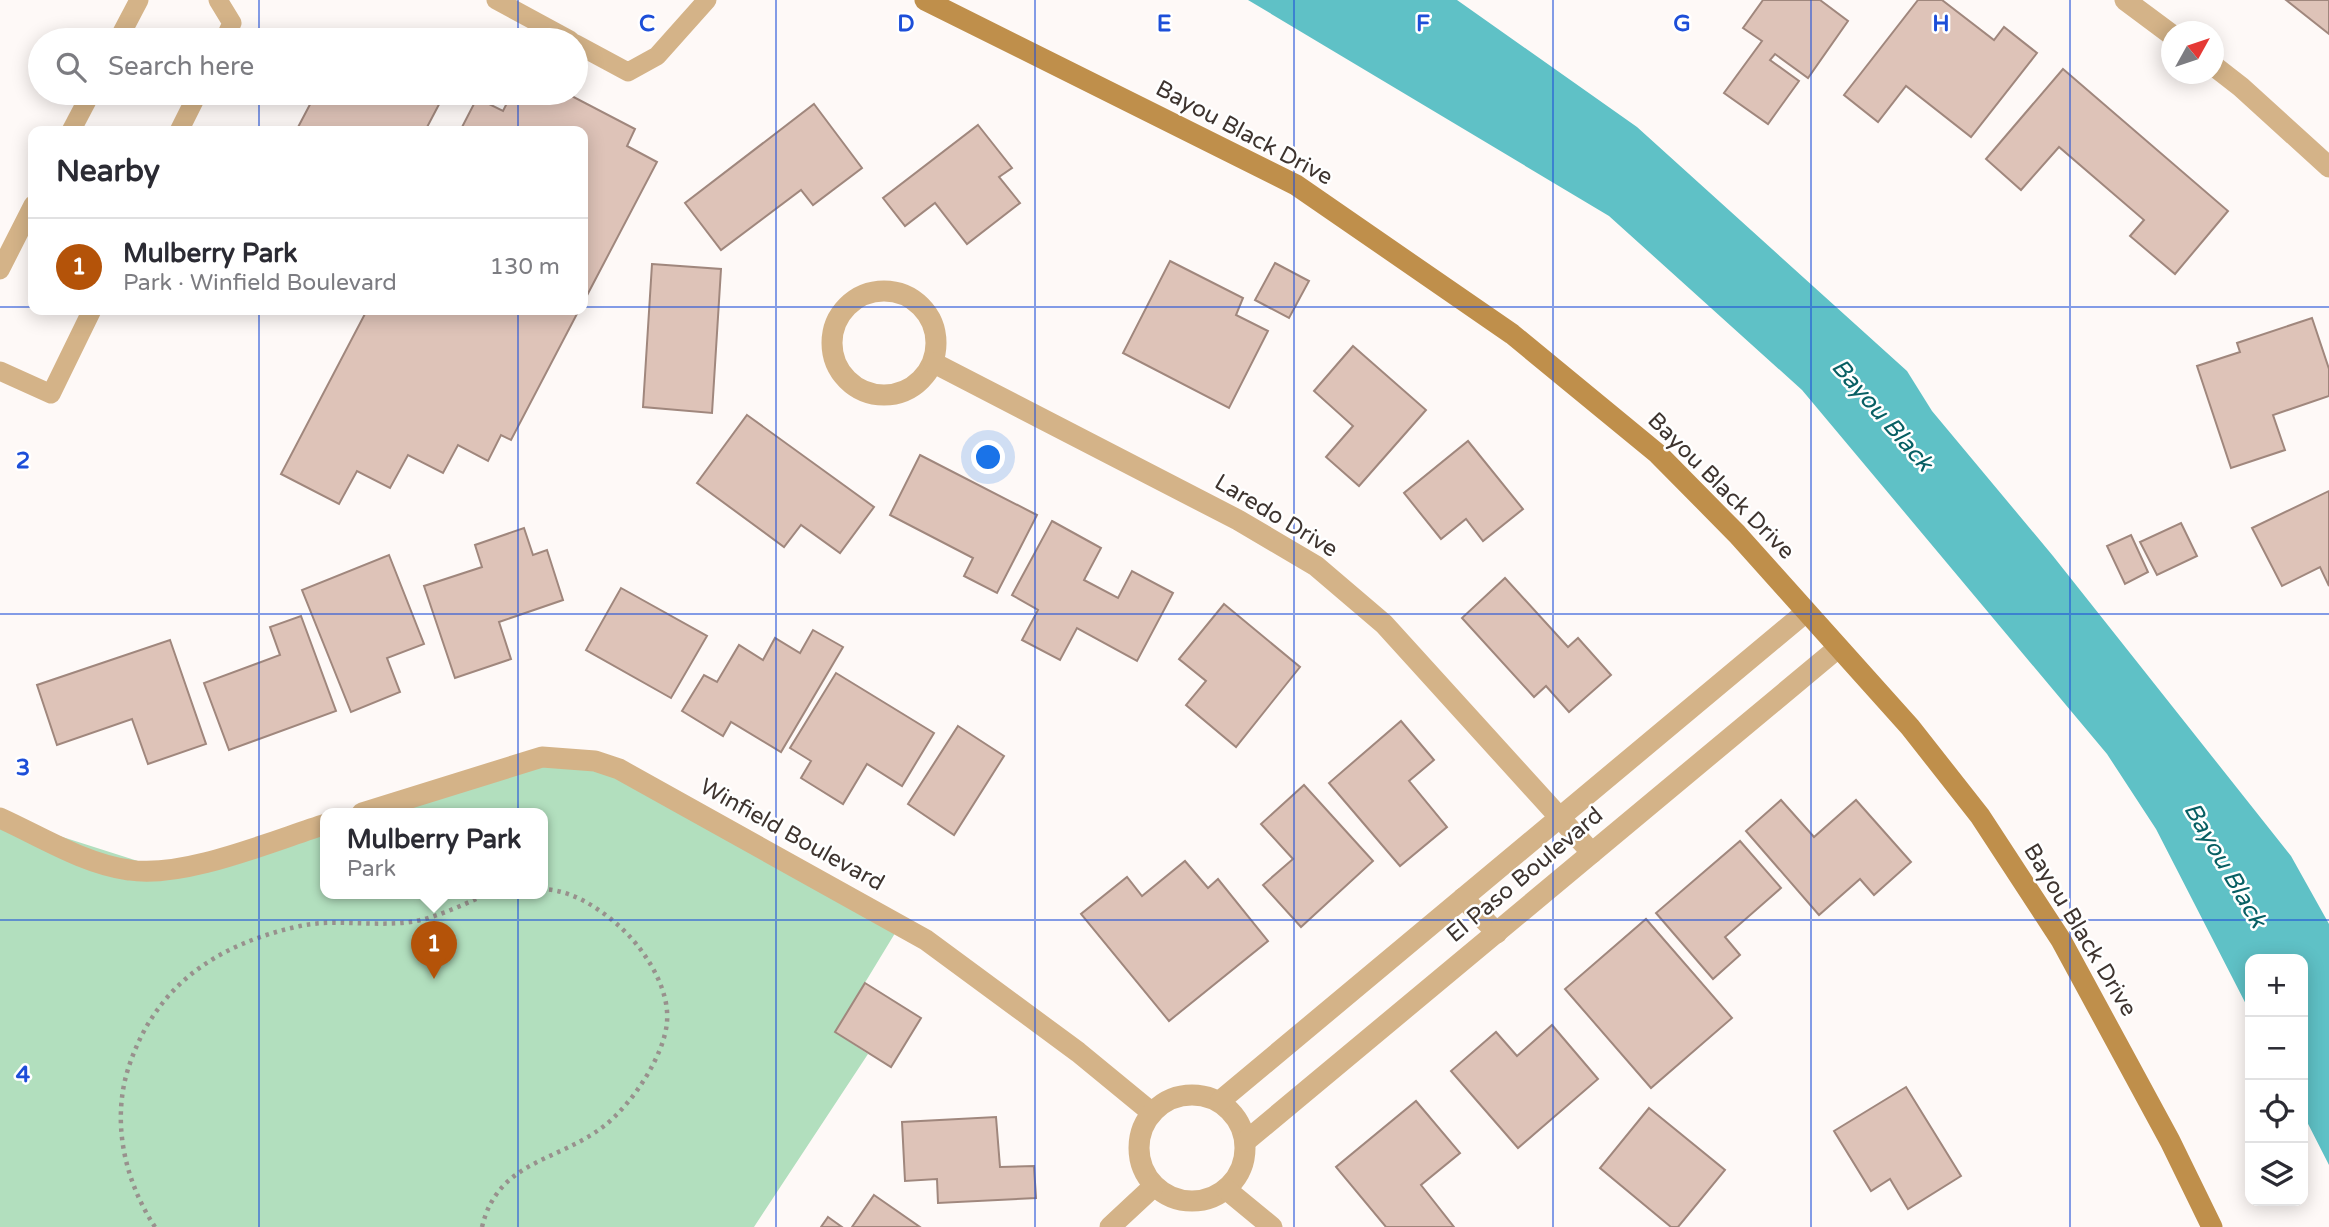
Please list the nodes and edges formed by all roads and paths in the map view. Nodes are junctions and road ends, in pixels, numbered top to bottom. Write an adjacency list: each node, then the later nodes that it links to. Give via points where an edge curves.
1 (139, 0): 8 (lane)
2 (218, 0): 9 (lane, via 232,23)
3 (496, 0): 10 (lane)
4 (707, 0): 11 (lane, via 657,57 628,72)
5 (925, 0): 23 (main road, Bayou Black Drive, via 1296,185 1512,334 1658,454)
6 (2124, 0): 7 (street)
7 (2161, 27)
8 (124, 28)
9 (230, 28)
10 (547, 28)
11 (588, 50)
12 (2224, 75): 17 (street)
13 (85, 105): 15 (lane)
14 (192, 105): 16 (lane)
15 (74, 126)
16 (182, 126)
17 (2329, 167)
18 (28, 215): 19 (lane)
19 (0, 270)
20 (90, 315): 22 (lane, via 51,394)
21 (933, 363): 21 (street, via 937,338 929,313 910,296 885,289 860,295 841,311 831,335 834,360 848,382 870,394 895,395 919,383); 27 (street, Laredo Drive, via 1238,520 1316,566 1384,624)
22 (0, 371)
23 (1806, 612): 24 (main road, Bayou Black Drive); 27 (street, El Paso Boulevard)
24 (1838, 648): 29 (street, El Paso Boulevard); 43 (main road, Bayou Black Drive, via 1910,727 1980,816 2054,929)
25 (378, 808): 35 (street, Winfield Boulevard, via 542,757 595,761 619,769 926,940)
26 (0, 818): 28 (street, via 96,861 156,871 192,865)
27 (1560, 818): 29 (street, Laredo Drive); 31 (street, El Paso Boulevard)
28 (320, 826)
29 (1592, 853): 33 (street, El Paso Boulevard)
30 (548, 889): 40 (path, via 562,890 603,912 632,938 662,987 667,1023 652,1067 628,1102 604,1126 522,1169 488,1203)
31 (1463, 898): 33 (street); 34 (street, El Paso Boulevard)
32 (474, 899): 39 (path, via 418,920 390,925 301,926 202,964 170,990 140,1032 121,1088 120,1129 130,1178)
33 (1497, 933): 36 (street, El Paso Boulevard)
34 (1220, 1101): 35 (street, via 1196,1094 1171,1098); 36 (street, via 1241,1126)
35 (1151, 1112): 37 (street, via 1139,1136 1140,1163)
36 (1246, 1141): 38 (street, via 1242,1168)
37 (1154, 1186): 38 (street, via 1177,1200 1203,1201); 41 (street)
38 (1227, 1190): 42 (street)
39 (155, 1227)
40 (482, 1227)
41 (1110, 1227)
42 (1272, 1227)
43 (2212, 1227)

